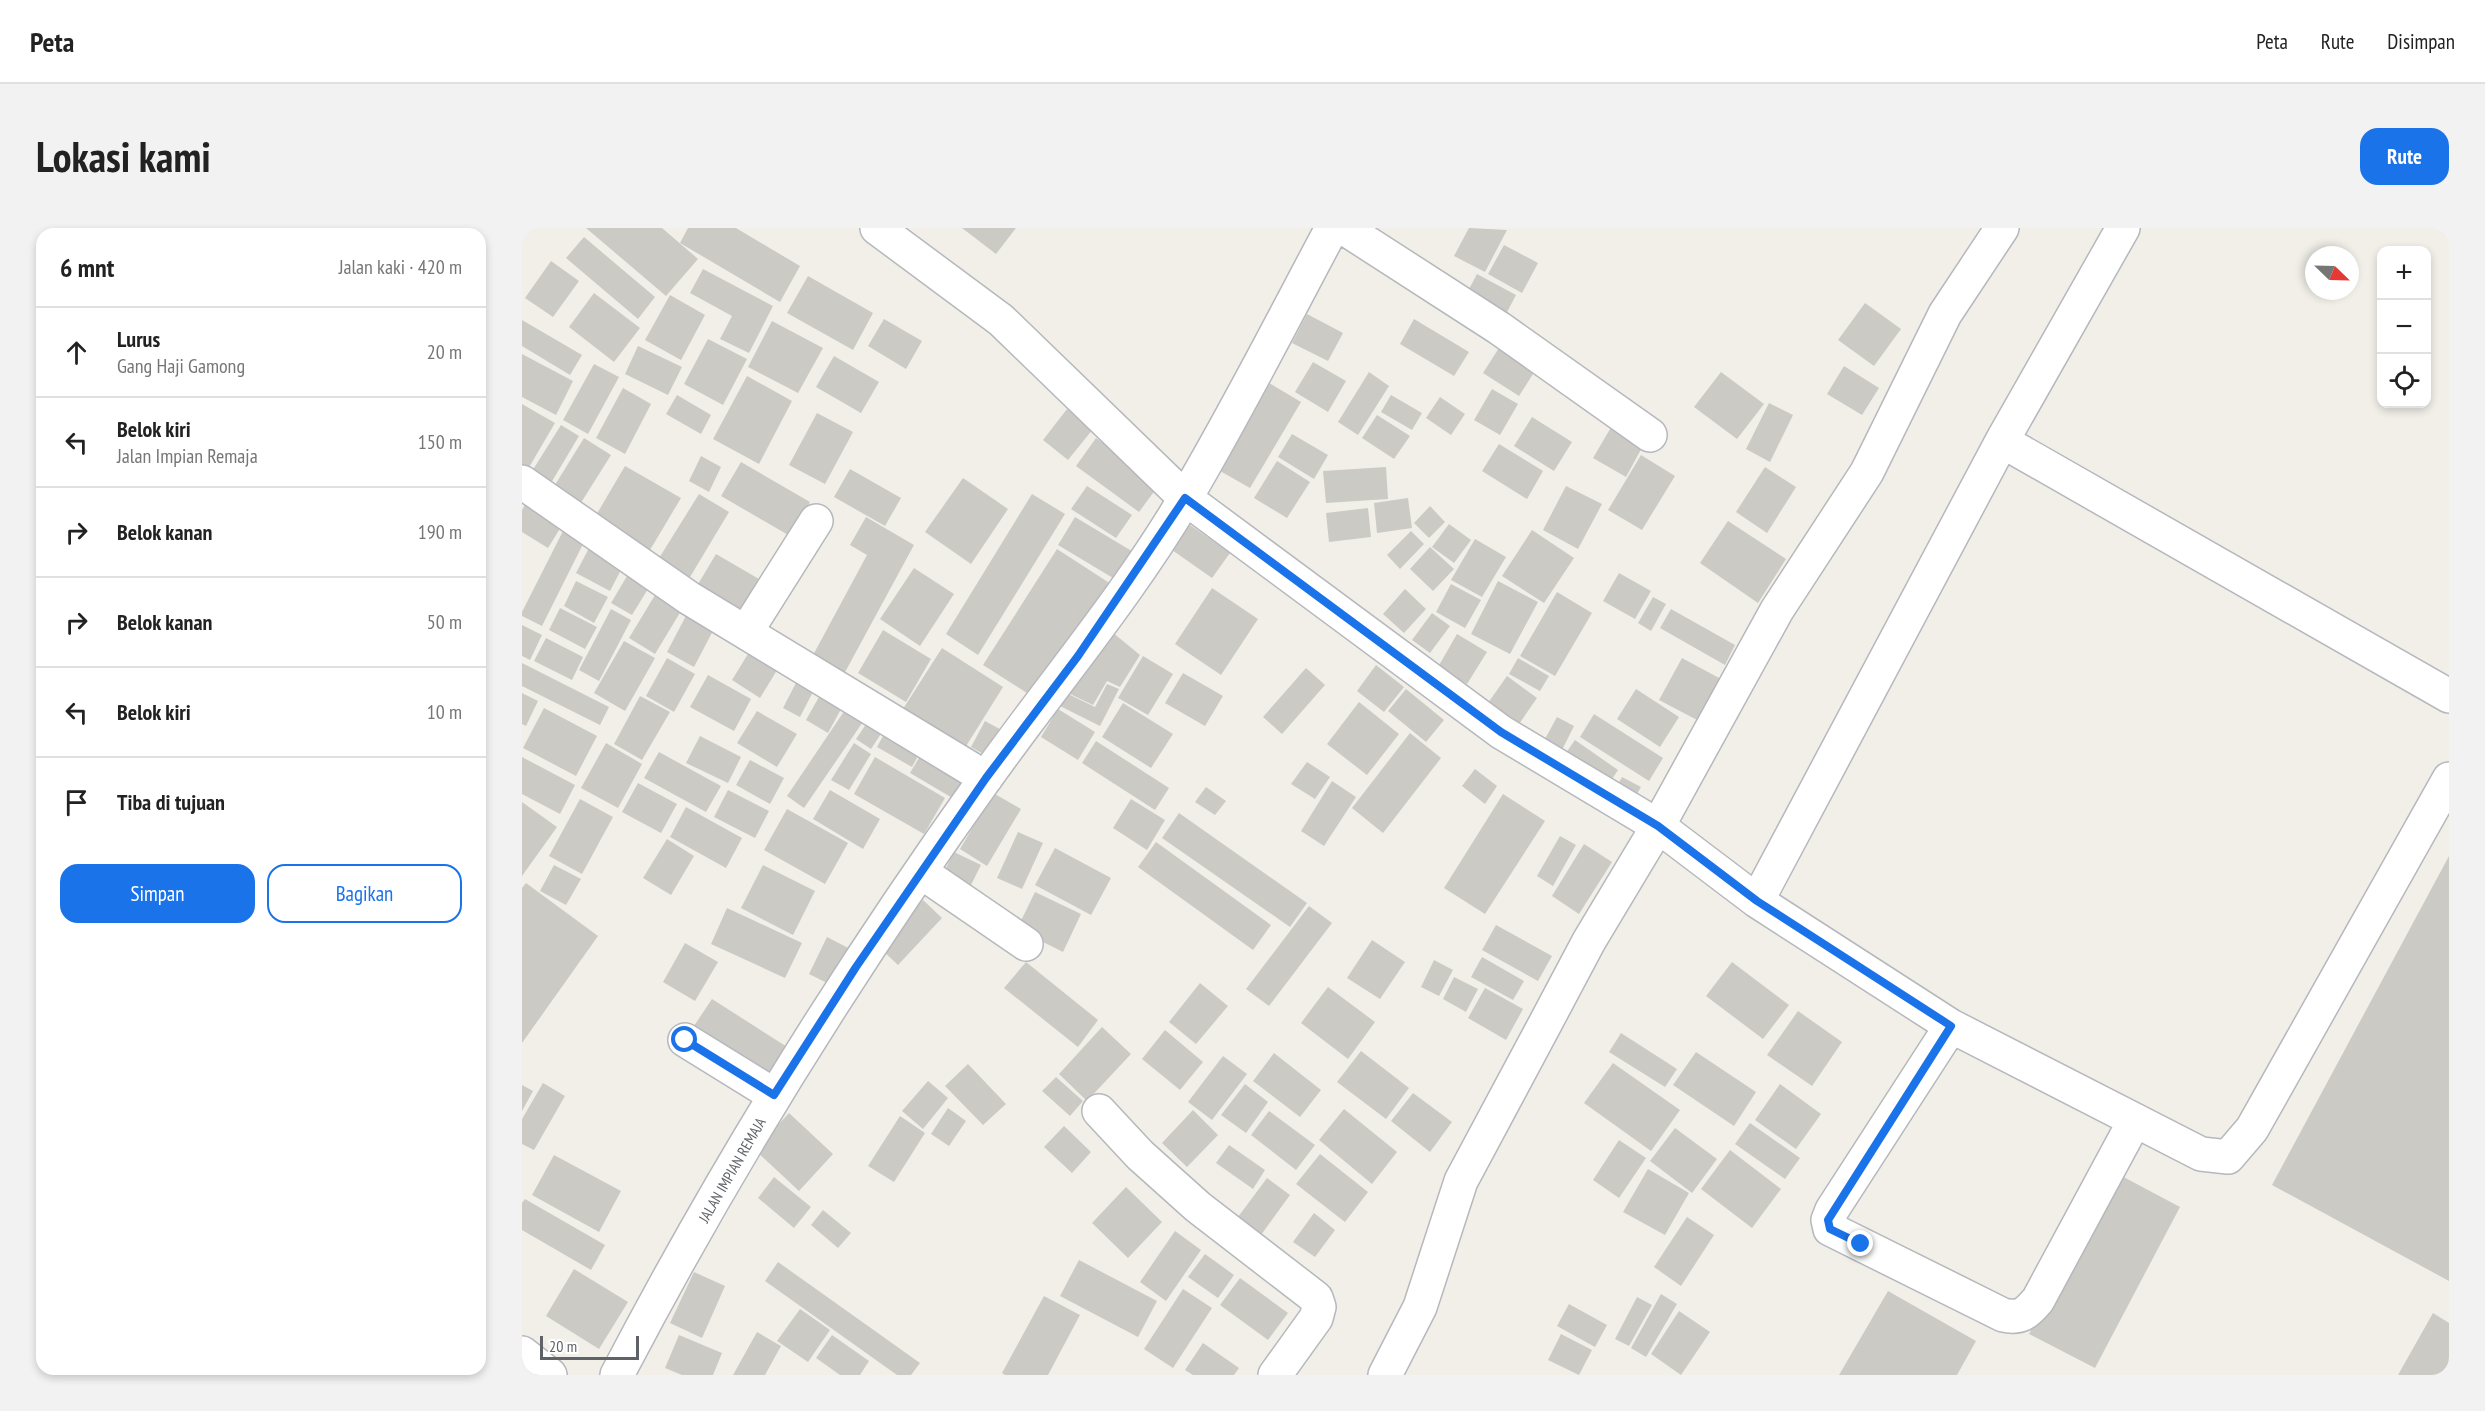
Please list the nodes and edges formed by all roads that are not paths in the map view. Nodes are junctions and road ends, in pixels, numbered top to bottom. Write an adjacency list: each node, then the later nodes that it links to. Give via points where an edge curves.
1 (877, 228): 9 (street, via 1000,320)
2 (1332, 228): 9 (street, JALAN IMPIAN REMAJA)
3 (1344, 228): 6 (street, via 1499,328)
4 (2002, 228): 15 (street, via 1945,314 1867,472 1777,610)
5 (2123, 228): 7 (street)
6 (1650, 435)
7 (2002, 441): 12 (street); 17 (street)
8 (522, 482): 11 (street, via 688,598)
9 (1185, 498): 13 (street, JALAN IMPIAN REMAJA, via 1078,656); 15 (street, via 1501,732)
10 (816, 521): 11 (street)
11 (746, 632): 13 (street)
12 (2449, 696)
13 (986, 778): 16 (street, JALAN IMPIAN REMAJA)
14 (2449, 779): 23 (street, via 2252,1129 2228,1157 2201,1154)
15 (1658, 826): 17 (street); 28 (street, via 1589,941 1461,1181 1420,1307)
16 (921, 872): 18 (street); 21 (street, JALAN IMPIAN REMAJA)
17 (1757, 901): 19 (street)
18 (1026, 944)
19 (1951, 1026): 23 (street); 23 (street, via 1832,1210 1830,1229 2003,1315 2025,1315 2038,1300)
20 (685, 1040): 21 (street)
21 (774, 1095): 26 (street, JALAN IMPIAN REMAJA)
22 (1099, 1111): 27 (street, via 1140,1155 1198,1207 1316,1298 1316,1318)
23 (2135, 1120)
24 (522, 1353): 25 (street)
25 (550, 1375)
26 (617, 1375)
27 (1275, 1375)
28 (1385, 1375)

